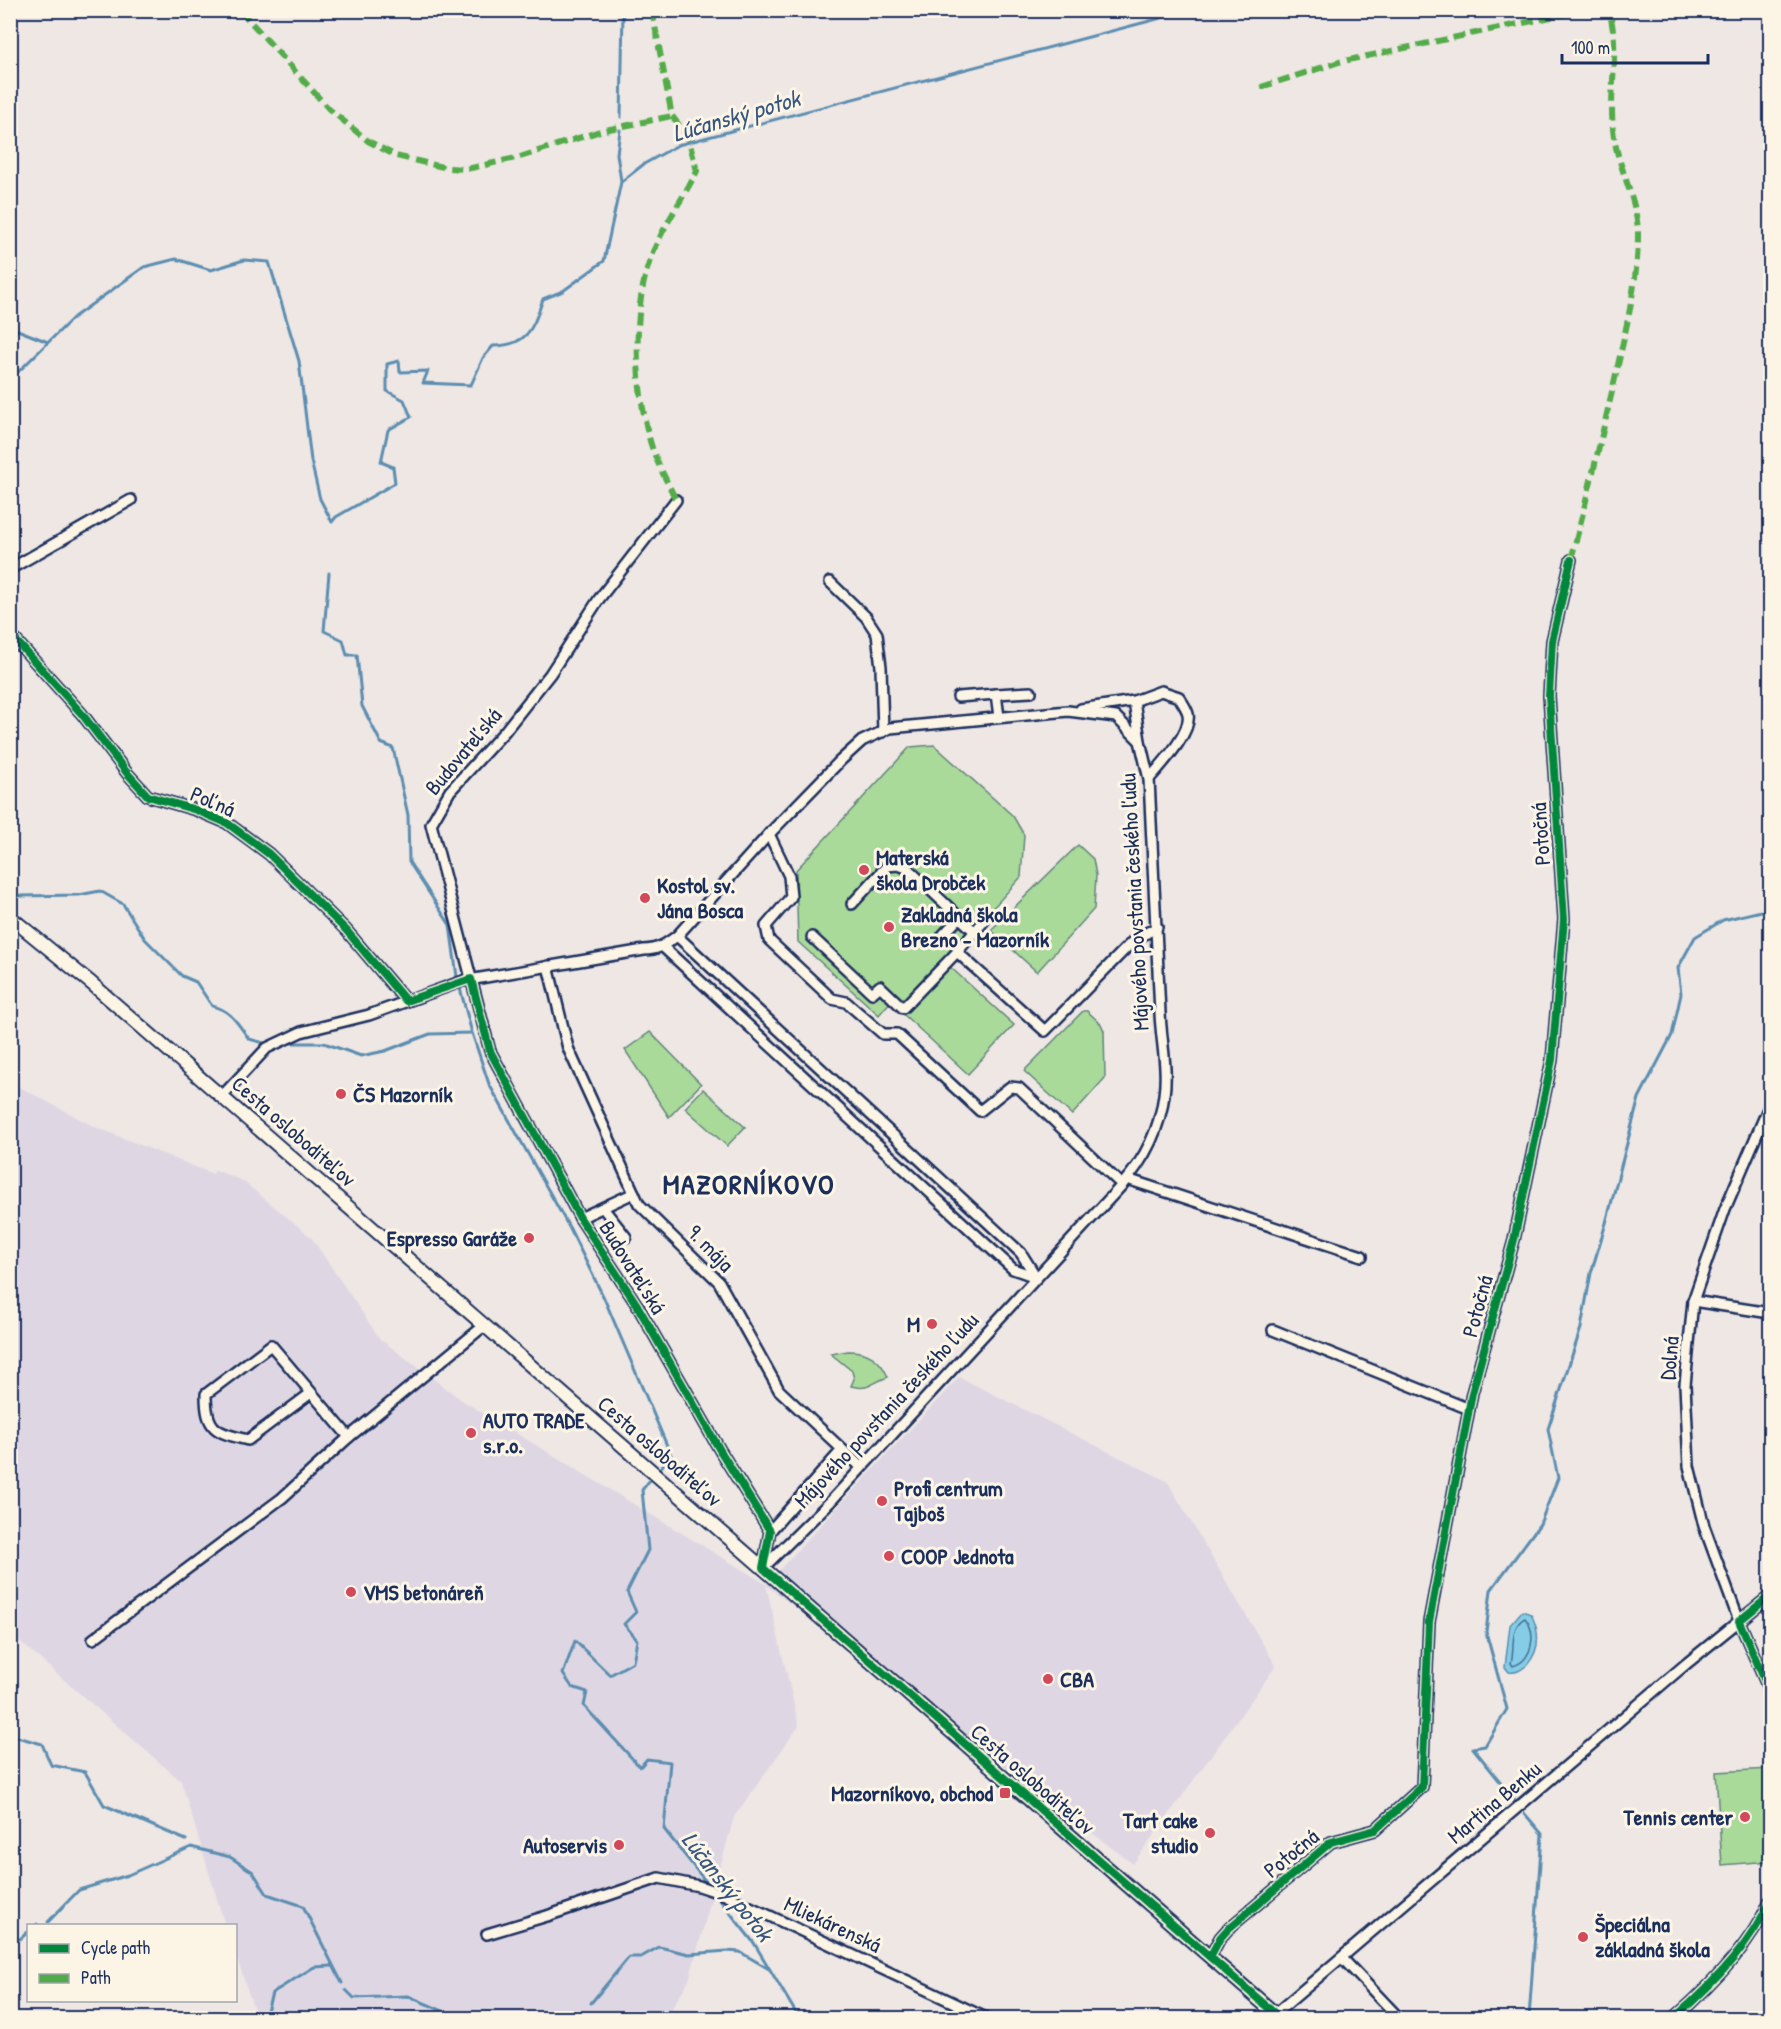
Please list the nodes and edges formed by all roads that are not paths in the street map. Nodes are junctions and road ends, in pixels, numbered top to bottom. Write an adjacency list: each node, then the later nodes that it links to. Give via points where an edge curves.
1 (131, 500): 4 (street)
2 (676, 500): 29 (street, Budovateľská, via 599,599 550,675 505,732 450,791 431,824)
3 (1571, 560): 45 (street, Potočná, via 1552,641 1549,696 1564,919 1552,1060 1514,1240)
4 (10, 568)
5 (830, 582): 13 (street, via 866,617 877,634)
6 (10, 634): 30 (street, Poľná, via 148,796 227,823 269,854 346,930)
7 (1030, 692): 8 (street)
8 (996, 694): 9 (street); 12 (street)
9 (958, 696)
10 (1134, 701): 11 (street); 14 (street); 15 (street, via 1161,692 1179,697 1189,716 1186,730)
11 (1068, 711): 12 (street, Májového povstania českého ľudu); 14 (street, Májového povstania českého ľudu, via 1116,717)
12 (999, 717): 13 (street, Májového povstania českého ľudu, via 890,728)
13 (883, 732): 16 (street, Májového povstania českého ľudu, via 862,741)
14 (1140, 741): 15 (street, Májového povstania českého ľudu)
15 (1149, 779): 21 (street, Májového povstania českého ľudu)
16 (769, 834): 24 (street, Májového povstania českého ľudu); 33 (street, via 789,876 791,897 766,926 769,940 832,999 846,1002 883,1034 897,1034 980,1111 1010,1087 1019,1088)
17 (852, 904): 19 (street, via 887,866 898,865 908,868)
18 (10, 916): 31 (main road, Cesta osloboditeľov)
19 (960, 917): 22 (street); 23 (street)
20 (984, 921): 22 (street)
21 (1157, 927): 27 (street, via 1133,941 1045,1031); 33 (street, Májového povstania českého ľudu, via 1164,1095 1149,1146)
22 (974, 931): 27 (street)
23 (943, 935)
24 (677, 936): 26 (street, Májového povstania českého ľudu); 39 (street, via 1021,1253)
25 (812, 937): 27 (street, via 872,993 880,986 903,1008)
26 (662, 946): 28 (street, Májového povstania českého ľudu); 39 (street, via 1013,1269)
27 (957, 952)
28 (548, 966): 29 (street, Májového povstania českého ľudu); 34 (street, 9. mája, via 568,1048)
29 (467, 980): 30 (street, Májového povstania českého ľudu); 36 (street, Budovateľská, via 490,1052)
30 (406, 1001): 31 (street, Májového povstania českého ľudu, via 301,1032 267,1048)
31 (222, 1096): 42 (main road, Cesta osloboditeľov)
32 (1770, 1104): 40 (street, Dolná, via 1725,1209)
33 (1125, 1182): 38 (street); 39 (street, Májového povstania českého ľudu)
34 (634, 1193): 35 (street); 47 (street, 9. mája, via 639,1204 719,1282 779,1390)
35 (603, 1208): 36 (street); 37 (street)
36 (580, 1218): 49 (street, Budovateľská, via 637,1305)
37 (626, 1237)
38 (1362, 1256)
39 (1036, 1277): 48 (street, Májového povstania českého ľudu)
40 (1694, 1301): 41 (street); 52 (street, Dolná, via 1685,1385 1689,1466 1704,1526)
41 (1770, 1313)
42 (485, 1325): 46 (street); 50 (main road, Cesta osloboditeľov)
43 (1273, 1330): 45 (street)
44 (311, 1393): 44 (street, via 271,1345 206,1394 206,1416 220,1433 248,1440); 46 (street)
45 (1469, 1409): 57 (street, Potočná, via 1429,1622 1422,1787 1375,1830 1331,1842 1228,1929)
46 (349, 1437): 53 (street, via 282,1498)
47 (842, 1450): 48 (street, 9. mája); 49 (street)
48 (861, 1467): 50 (street, Májového povstania českého ľudu)
49 (770, 1531): 50 (street)
50 (763, 1569): 57 (main road, Cesta osloboditeľov)
51 (1770, 1596): 52 (street, Martina Benku)
52 (1739, 1621): 54 (street, Dolná); 58 (street, Martina Benku)
53 (93, 1639)
54 (1770, 1692)
55 (1770, 1901): 62 (street, via 1764,1916 1732,1960)
56 (487, 1934): 60 (street, Mliekárenská, via 659,1878 723,1894)
57 (1210, 1957): 59 (main road, Cesta osloboditeľov)
58 (1342, 1958): 59 (street, Martina Benku); 61 (street)
59 (1277, 2016)
60 (986, 2019)
61 (1399, 2019)
62 (1674, 2019)

